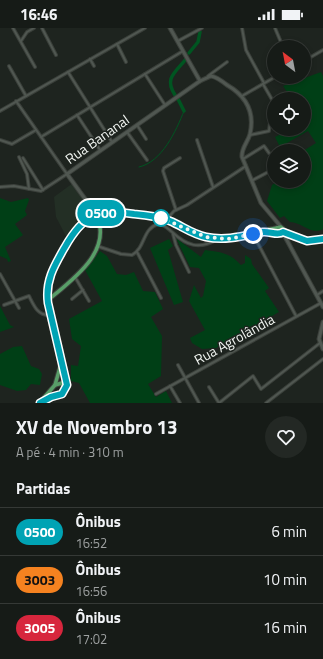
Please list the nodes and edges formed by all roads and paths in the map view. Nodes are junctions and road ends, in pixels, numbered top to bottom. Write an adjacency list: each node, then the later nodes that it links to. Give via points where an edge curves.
1 (13, 28): 10 (street)
2 (34, 28): 10 (street, via 27,32)
3 (42, 28): 15 (street)
4 (145, 28): 12 (street)
5 (170, 28): 11 (street)
6 (202, 28): 11 (street)
7 (242, 28): 28 (street, via 246,50)
8 (275, 28): 9 (street)
9 (280, 40)
10 (21, 41): 22 (street)
11 (178, 41): 14 (street)
12 (117, 44): 17 (street); 18 (street)
13 (323, 50): 16 (street)
14 (183, 51): 24 (street); 26 (street)
15 (56, 55)
16 (311, 57)
17 (90, 59): 21 (street); 23 (street)
18 (126, 62)
19 (227, 62): 25 (street)
20 (8, 66): 30 (street)
21 (94, 66)
22 (35, 67)
23 (68, 72): 30 (street); 34 (street)
24 (145, 74): 33 (street); 34 (street)
25 (208, 76): 26 (street, Rua Bananal); 31 (street, via 216,78)
26 (200, 81): 33 (street, Rua Bananal)
27 (267, 81): 28 (street)
28 (264, 83): 29 (street); 31 (street)
29 (268, 92)
30 (26, 96): 32 (street)
31 (242, 96): 41 (street, via 252,113)
32 (16, 101): 35 (street); 38 (street)
33 (165, 105): 37 (street, Rua Bananal)
34 (91, 106): 36 (street); 46 (street)
35 (0, 111)
36 (77, 115): 42 (street); 47 (street)
37 (137, 125): 40 (street, Rua Bananal); 43 (street)
38 (36, 130): 42 (street); 44 (street, via 12,144)
39 (267, 131): 41 (street)
40 (127, 132): 46 (street, Rua Bananal); 53 (street)
41 (249, 135): 52 (street, via 242,151)
42 (41, 136): 56 (street)
43 (146, 139)
44 (0, 140)
45 (197, 140): 59 (street)
46 (112, 142): 47 (street, Rua Bananal)
47 (100, 150): 56 (street, Rua Bananal)
48 (267, 150): 52 (street, via 264,146)
49 (19, 158): 60 (street, via 27,174)
50 (22, 158): 61 (street)
51 (180, 158): 62 (street, via 163,171)
52 (243, 159): 54 (street)
53 (147, 160)
54 (246, 165): 57 (street); 59 (street)
55 (267, 173): 57 (street)
56 (67, 174): 61 (street, Rua Bananal); 63 (street)
57 (254, 180): 65 (street, via 261,203 276,220)
58 (0, 186): 60 (street)
59 (213, 187): 62 (street)
60 (29, 189): 61 (street)
61 (43, 190)
62 (176, 210): 64 (street)
63 (96, 214): 64 (main road, via 114,211); 70 (main road, via 100,233); 80 (main road, via 76,229 60,255 48,278)
64 (166, 220): 68 (main road, via 195,234)
65 (281, 231): 67 (main road); 69 (main road, via 307,241); 77 (street)
66 (174, 234): 68 (street, via 197,247); 71 (street, via 164,225 152,226); 72 (street, via 176,245)
67 (253, 234): 68 (main road); 88 (street)
68 (219, 238)
69 (323, 239)
70 (97, 246): 71 (street, via 128,256); 74 (main road, via 86,266)
71 (137, 252): 78 (street)
72 (189, 272)
73 (0, 274): 81 (street)
74 (76, 277): 75 (street); 80 (main road)
75 (83, 290): 79 (street); 82 (street)
76 (323, 291): 77 (street)
77 (317, 295): 83 (street)
78 (162, 298)
79 (72, 299)
80 (48, 300): 87 (main road)
81 (16, 301): 84 (street); 86 (street); 87 (street, via 29,296 38,311)
82 (89, 301)
83 (321, 303): 85 (street); 88 (street, Rua Agrolândia)
84 (4, 305)
85 (323, 307)
86 (19, 308)
87 (51, 315): 93 (main road)
88 (296, 316): 95 (street, Rua Agrolândia)
89 (323, 322): 90 (street)
90 (320, 343): 91 (street); 105 (street, via 260,389 253,376)
91 (323, 349)
92 (323, 359): 106 (street)
93 (61, 360): 96 (main road); 99 (main road, via 67,383)
94 (178, 365): 95 (street)
95 (185, 378): 97 (street, Rua Agrolândia); 104 (street)
96 (55, 386): 99 (main road, via 62,383); 100 (main road, via 54,391); 102 (main road)
97 (170, 386): 101 (street, Rua Agrolândia); 103 (street)
98 (209, 387): 105 (street)
99 (66, 389): 100 (main road)
100 (59, 394): 102 (main road)
101 (156, 394)
102 (39, 403)
103 (180, 403)
104 (198, 403)
105 (219, 403)
106 (266, 403)

